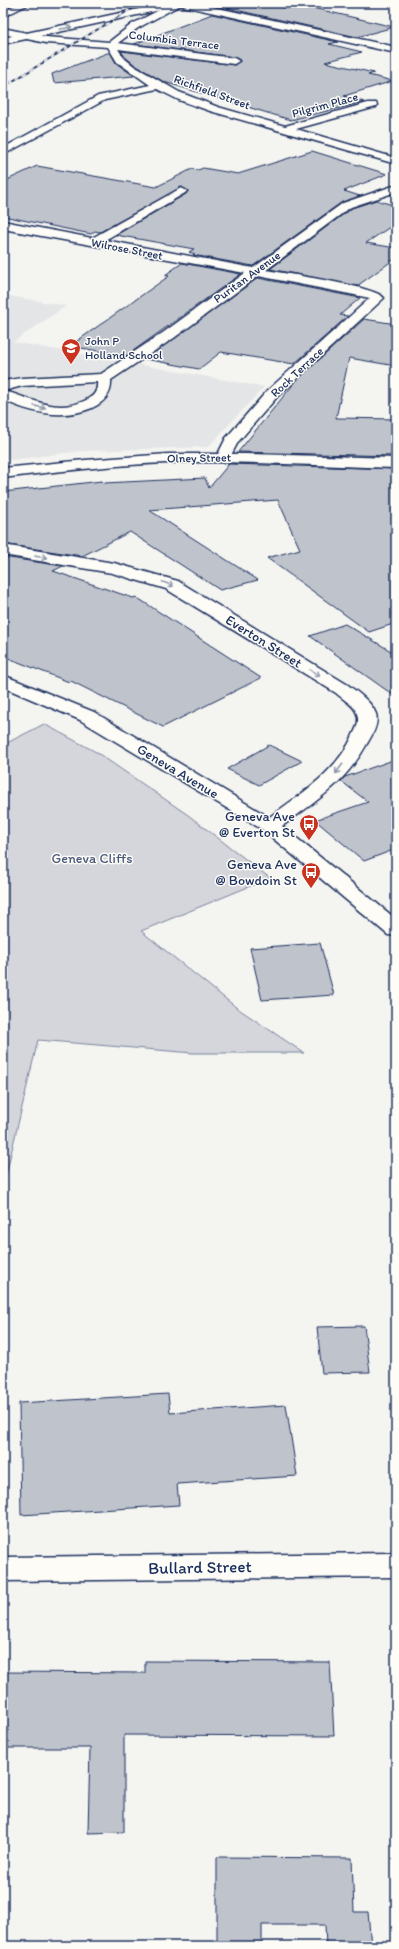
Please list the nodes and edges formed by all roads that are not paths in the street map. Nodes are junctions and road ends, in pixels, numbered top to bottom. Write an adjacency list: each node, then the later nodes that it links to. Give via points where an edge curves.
1 (27, 3): 3 (street)
2 (181, 3): 6 (street, one-way to 2); 8 (street, via 135,26); 9 (street, via 305,28)
3 (3, 14)
4 (23, 25): 5 (street)
5 (3, 30): 6 (street)
6 (28, 36): 7 (street); 8 (street, Columbia Terrace)
7 (3, 41)
8 (112, 45): 10 (street, Columbia Terrace); 11 (street, Richfield Street, via 113,52 126,64)
9 (396, 50)
10 (234, 61)
11 (158, 86): 13 (street, Richfield Street, via 184,98); 14 (street, via 102,98)
12 (372, 105): 13 (street, Pilgrim Place)
13 (285, 129): 15 (street, Richfield Street)
14 (3, 152)
15 (396, 161)
16 (396, 188): 20 (street, Puritan Avenue, via 347,204)
17 (181, 191): 19 (street)
18 (3, 225): 19 (street, Wilrose Street)
19 (93, 242): 20 (street, Wilrose Street)
20 (252, 272): 21 (street, Wilrose Street); 22 (street, Puritan Avenue, via 168,335)
21 (374, 295): 25 (street, Rock Terrace, via 378,298 272,394 231,441)
22 (104, 378): 23 (street, via 22,382 4,385); 24 (street, one-way to 22, via 44,409 83,408 99,398 104,389)
23 (3, 388)
24 (3, 395)
25 (222, 458): 26 (street, Olney Street); 27 (street, Olney Street, via 126,460)
26 (396, 463)
27 (3, 473)
28 (3, 550): 30 (street, Everton Street, one-way to 30, via 114,568 172,585 342,689 363,708 368,716 366,728 358,744 333,777)
29 (3, 680): 30 (street, Geneva Avenue, via 87,716)
30 (270, 826): 31 (street, Geneva Avenue)
31 (396, 930)
32 (396, 1565): 33 (street, Bullard Street)
33 (3, 1570)

